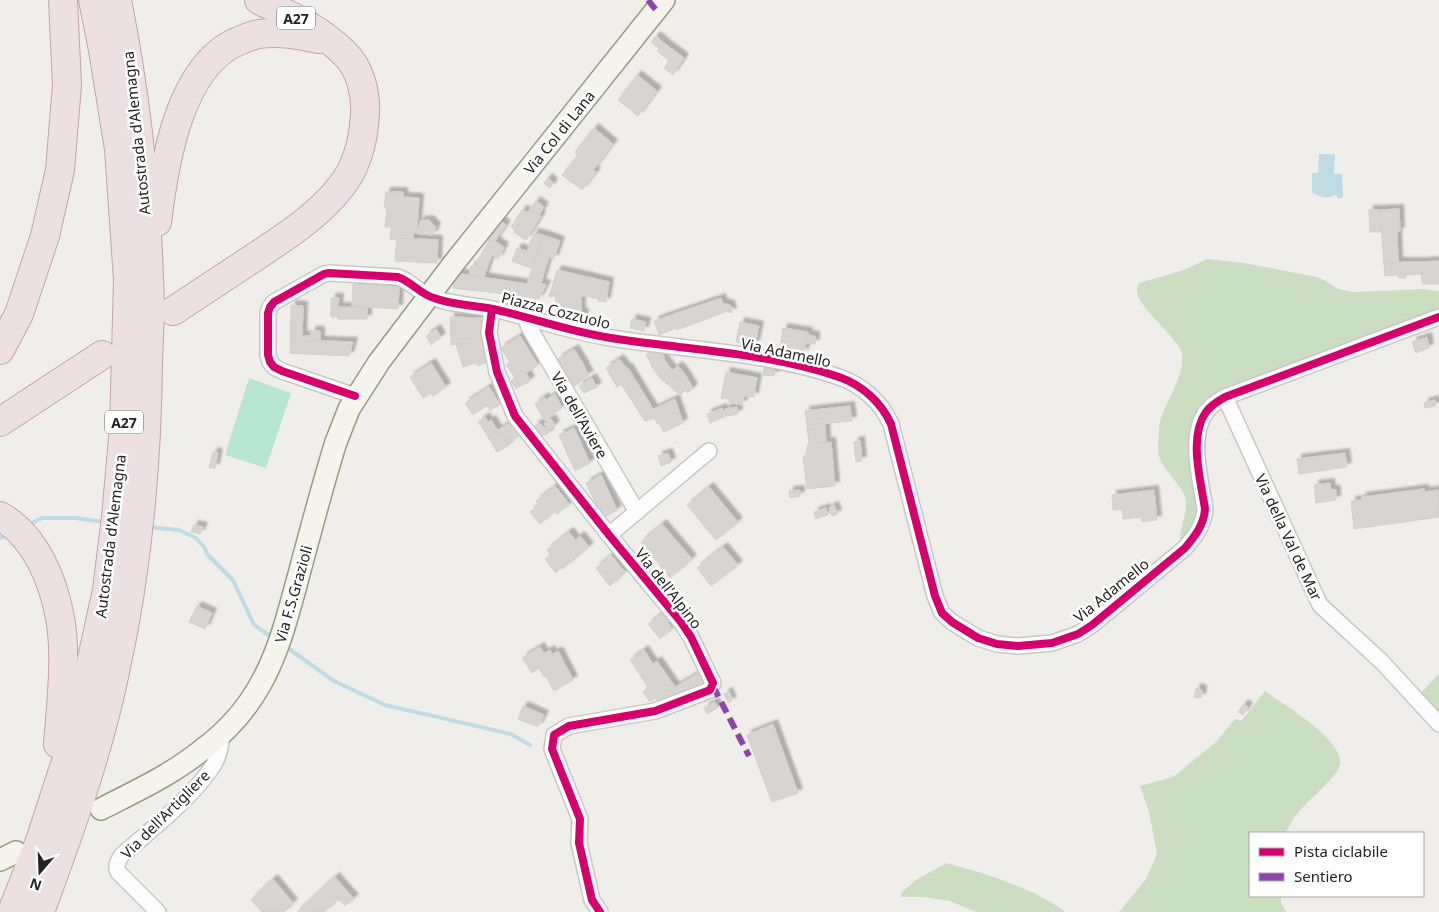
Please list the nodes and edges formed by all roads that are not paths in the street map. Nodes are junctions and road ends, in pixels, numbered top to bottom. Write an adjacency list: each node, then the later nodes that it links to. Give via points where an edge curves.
1 (63, 0): 14 (highway, via 67,85 60,170 45,236 19,314)
2 (93, 0): 26 (highway, Autostrada d'Alemagna / A27, via 119,149 128,280 124,427 107,590 70,749)
3 (117, 0): 7 (highway, Autostrada d'Alemagna / A27, via 127,48 140,150)
4 (259, 0): 6 (highway, A27, via 303,21)
5 (664, 0): 8 (main road, Via Col di Lana)
6 (330, 41): 7 (highway, A27, via 289,33 257,34 233,43 204,67 184,106 168,153); 10 (highway, A27, via 347,55 361,79 366,100 363,134 349,175 298,228)
7 (150, 279): 28 (highway, Autostrada d'Alemagna / A27, via 147,427 131,590 113,682 91,767)
8 (429, 296): 9 (street, Piazza Cozzuolo); 16 (main road, Via F.S.Grazioli); 16 (street, via 398,277 335,272 324,274 270,307 268,355 274,367)
9 (492, 309): 11 (street, Piazza Cozzuolo); 22 (street, Via dell'Alpino, via 489,333 497,372 515,416)
10 (173, 311)
11 (525, 317): 13 (street, Piazza Cozzuolo, via 608,338); 20 (street, Via dell'Aviere)
12 (1439, 317): 17 (street, Via Adamello)
13 (679, 346): 17 (street, Via Adamello, via 783,362 840,377 865,391 886,413 891,424 942,613 978,638 1018,646 1041,645 1078,634 1195,536 1205,514 1197,450 1198,429 1206,412)
14 (0, 350)
15 (102, 355): 18 (highway)
16 (356, 396): 24 (main road, Via F.S.Grazioli, via 342,423 289,613 272,660 249,702)
17 (1225, 397): 23 (street, Via della Val de Mar, via 1320,605 1382,662)
18 (0, 422)
19 (709, 451): 20 (street)
20 (636, 512): 22 (street)
21 (0, 516): 26 (highway, A27, via 17,527 35,550 51,584 60,618 63,644 60,724 52,790)
22 (609, 536): 30 (street, Via dell'Alpino, via 681,622 713,683 710,690 655,711 569,726 554,736 552,749 580,818 579,843 592,900)
23 (1439, 724)
24 (224, 731): 25 (main road, Via F.S.Grazioli, via 203,750 158,780); 29 (street, Via dell'Artigliere, via 214,764 202,781 118,862 118,872)
25 (100, 809)
26 (41, 838): 27 (highway, Autostrada d'Alemagna / A27)
27 (12, 912)
28 (40, 912)
29 (158, 912)
30 (600, 912)

